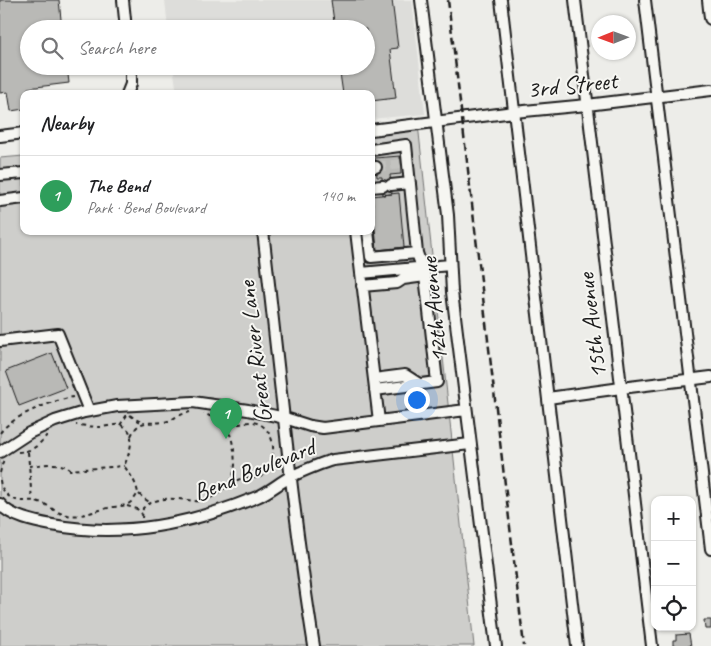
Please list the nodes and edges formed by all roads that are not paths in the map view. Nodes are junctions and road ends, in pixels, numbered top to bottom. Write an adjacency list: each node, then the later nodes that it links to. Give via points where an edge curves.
1 (123, 0): 8 (street)
2 (421, 0): 15 (street, 12th Avenue)
3 (501, 0): 14 (street)
4 (575, 0): 13 (street, 15th Avenue)
5 (645, 0): 12 (street)
6 (709, 0): 7 (main road)
7 (711, 18)
8 (125, 20)
9 (131, 75): 10 (street)
10 (129, 90)
11 (711, 90): 12 (street, 3rd Street)
12 (656, 97): 13 (street, 3rd Street); 36 (street)
13 (587, 105): 14 (street, 3rd Street); 38 (street, 15th Avenue)
14 (514, 112): 15 (street, 3rd Street); 39 (street)
15 (437, 122): 16 (street, 3rd Street); 30 (street, 12th Avenue, via 448,214)
16 (375, 130)
17 (20, 134): 18 (street)
18 (0, 136)
19 (376, 149): 22 (street, via 406,145 404,164)
20 (20, 172): 21 (street)
21 (0, 175)
22 (410, 183): 23 (street); 29 (street)
23 (375, 186)
24 (20, 198): 25 (street)
25 (0, 201)
26 (263, 235): 42 (street, Great River Lane)
27 (356, 235): 32 (street)
28 (368, 235): 29 (street, via 371,257)
29 (417, 253): 31 (street)
30 (450, 265): 31 (street); 40 (street, 12th Avenue)
31 (423, 271): 32 (street); 33 (street, via 397,282); 37 (street, via 437,382 419,384 405,375)
32 (361, 273): 33 (street)
33 (362, 286): 37 (street)
34 (0, 341): 41 (street, via 58,334)
35 (711, 377): 36 (street)
36 (690, 379): 38 (street); 48 (street)
37 (374, 385): 43 (street)
38 (621, 388): 39 (street); 52 (street, 15th Avenue)
39 (548, 398): 51 (street)
40 (466, 410): 43 (street, Bend Boulevard); 44 (street, 12th Avenue)
41 (89, 411): 42 (street, Bend Boulevard, via 117,406 193,402); 45 (street, Bend Boulevard, via 29,433)
42 (285, 418): 43 (street, Bend Boulevard, via 323,428); 46 (street, Great River Lane)
43 (379, 421)
44 (470, 444): 46 (street, Bend Boulevard, via 333,460); 50 (street, 12th Avenue)
45 (5, 455)
46 (291, 477): 47 (street, Bend Boulevard, via 259,496 218,511 174,524 142,528 76,530 22,518); 49 (street, Great River Lane)
47 (0, 504)
48 (711, 549)
49 (314, 646)
50 (496, 646)
51 (577, 646)
52 (652, 646)

